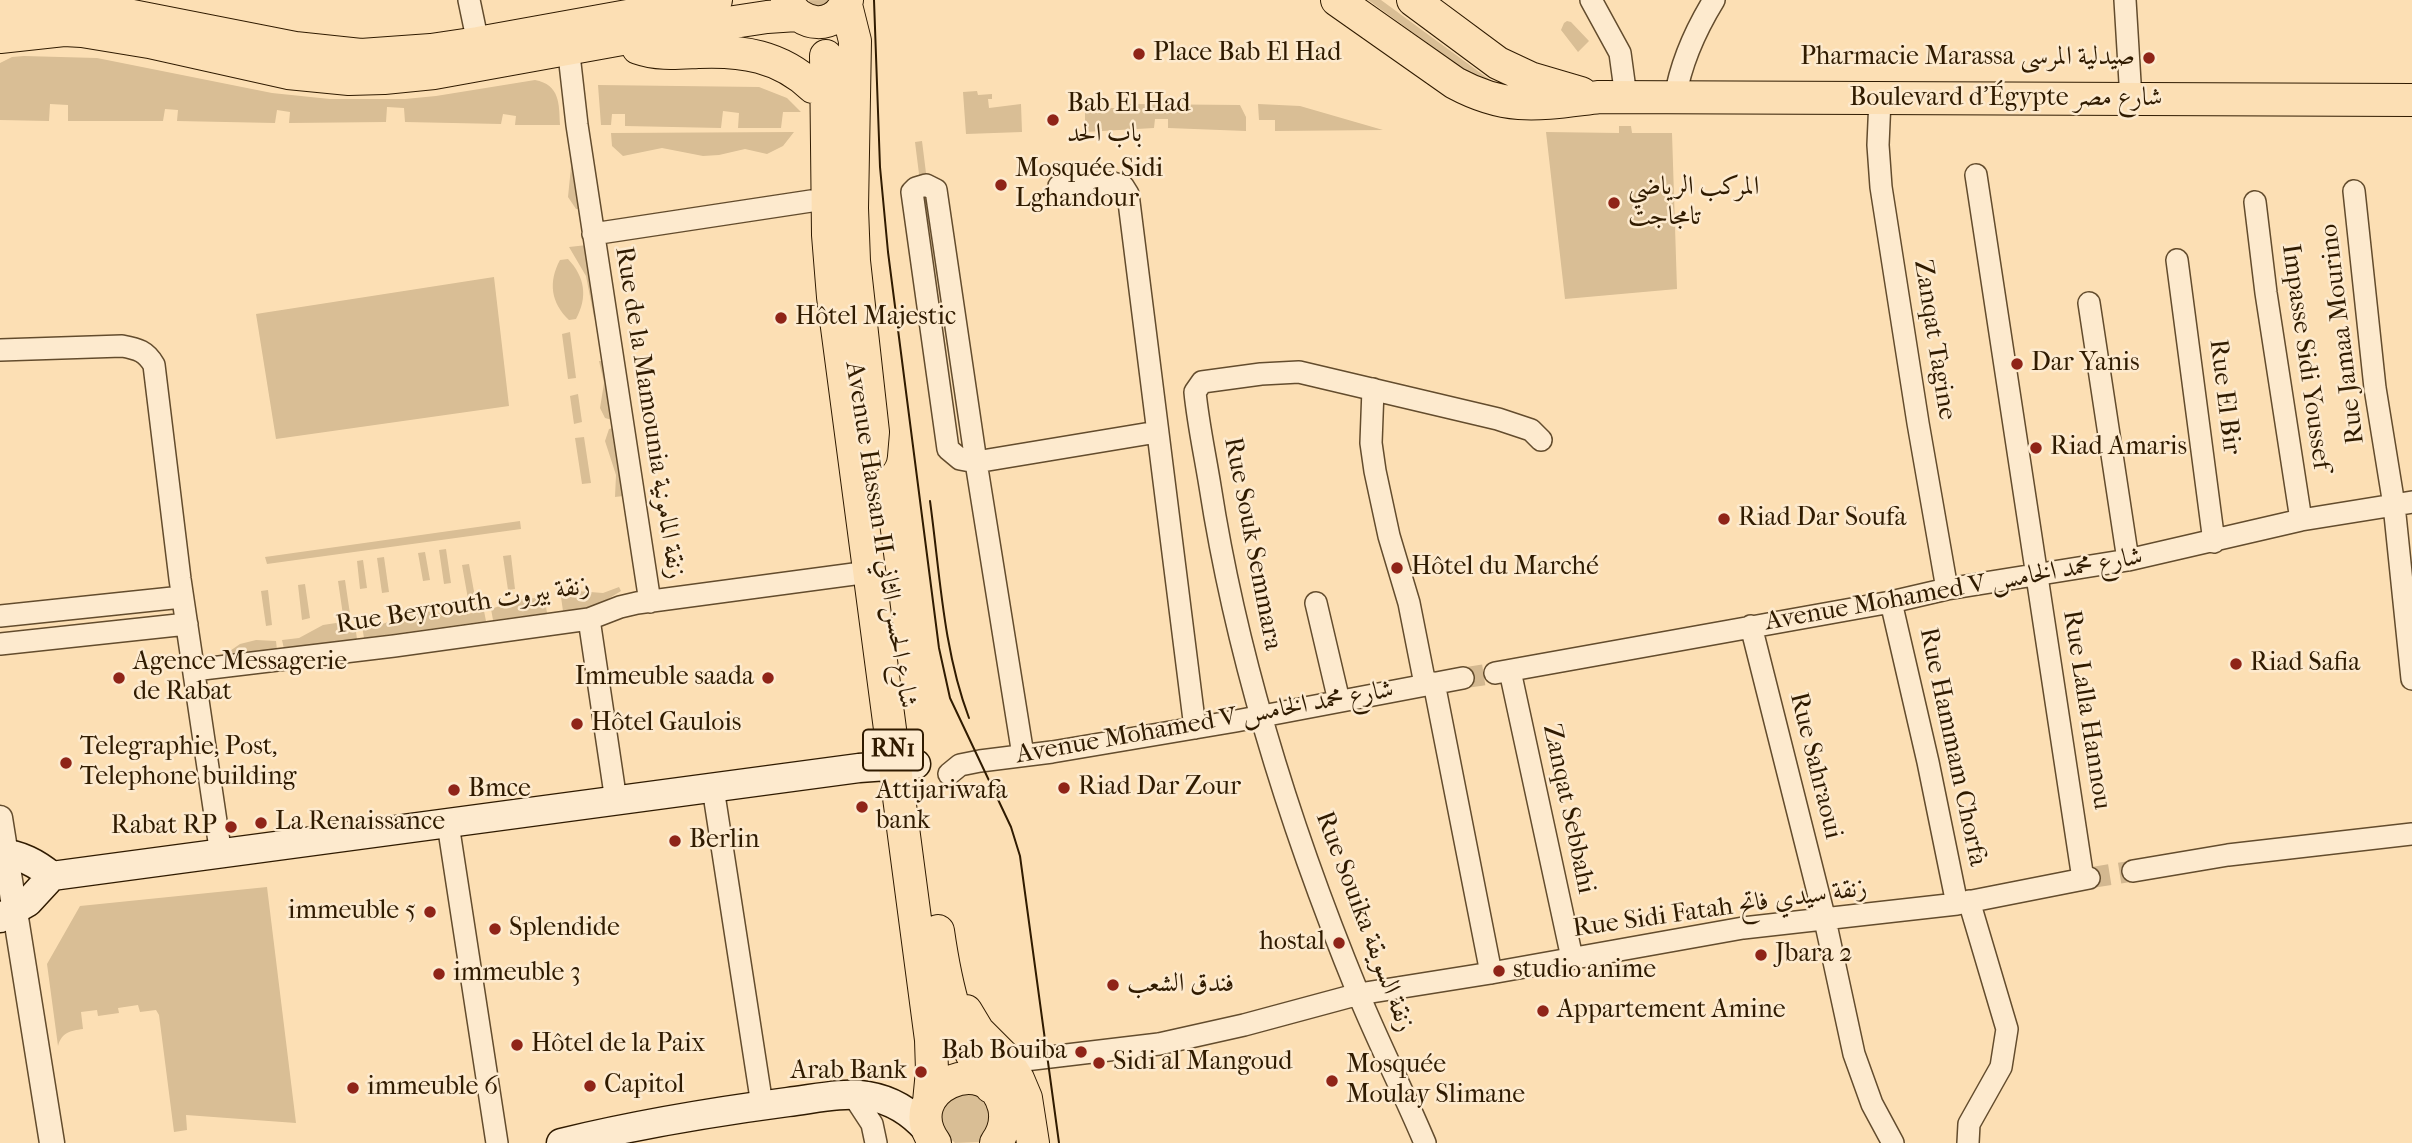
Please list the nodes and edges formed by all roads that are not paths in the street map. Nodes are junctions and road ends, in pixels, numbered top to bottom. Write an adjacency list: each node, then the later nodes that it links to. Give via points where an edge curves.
1 (469, 0): 14 (street)
2 (716, 0): 12 (main road)
3 (1337, 0): 17 (main road, Boulevard d'Égypte شارع مصر, via 1434,70 1476,94 1519,105)
4 (1413, 0): 17 (main road, Boulevard d'Égypte شارع مصر, via 1482,53 1514,71 1544,83)
5 (1591, 0): 17 (street, via 1619,53)
6 (1714, 0): 18 (street, via 1686,55)
7 (2125, 0): 20 (street)
8 (847, 1): 10 (main road, via 832,19 818,23); 35 (main road, via 855,41 856,286 873,438)
9 (0, 11): 14 (main road, via 53,7 121,12 295,48 361,55)
10 (796, 12): 13 (main road); 16 (main road, via 813,53)
11 (0, 37): 12 (main road, via 64,30 111,35 288,73 349,79 434,74)
12 (571, 38): 13 (main road); 14 (main road); 23 (street, via 592,140); 28 (street, Rue de la Mamounia زنقة المامونية, via 577,125)
13 (622, 39): 16 (main road, via 662,53 755,55 792,70)
14 (478, 43)
15 (834, 56): 35 (main road, Avenue Hassan II شارع الحسن الثاني / RN1, via 830,266)
16 (813, 87): 26 (main road)
17 (1612, 97): 18 (main road, Boulevard d'Égypte شارع مصر)
18 (1675, 98): 19 (main road, Boulevard d'Égypte شارع مصر)
19 (1880, 99): 20 (main road, Boulevard d'Égypte شارع مصر); 43 (street, Zanqat Tagine, via 1881,187)
20 (2131, 99): 21 (main road, Boulevard d'Égypte شارع مصر)
21 (2412, 100)
22 (1976, 175): 42 (street, Rue Lalla Hannou)
23 (593, 184)
24 (1059, 186): 33 (street, via 1119,184 1128,194)
25 (2354, 191): 37 (street, Rue Jamaa Mourino, via 2375,388)
26 (811, 201): 28 (street, Rue de la Mamounia زنقة المامونية); 35 (main road, via 818,300 839,432)
27 (2255, 202): 38 (street, Impasse Sidi Youssef)
28 (593, 234): 45 (street, Rue de la Mamounia زنقة المامونية)
29 (2177, 260): 39 (street, Rue El Bir)
30 (2088, 303): 40 (street)
31 (0, 350): 44 (street, via 122,346 139,349 149,357 157,377)
32 (1373, 389): 34 (street, via 1498,419 1531,430); 58 (street, via 1375,471); 60 (street, Rue Souk Semmara, via 1299,372 1197,386 1219,545)
33 (1157, 432): 36 (street); 61 (street)
34 (1541, 440)
35 (863, 458): 41 (main road, Avenue Hassan II شارع الحسن الثاني / RN1); 63 (main road, Avenue Hassan II شارع الحسن الثاني / RN1)
36 (976, 462): 36 (street, via 960,459 948,449 912,192 921,186 936,190); 62 (street)
37 (2403, 504): 38 (street, Avenue Mohamed V شارع محمد الخامس); 51 (street, Rue Jamaa Mourino)
38 (2301, 520): 39 (street, Avenue Mohamed V شارع محمد الخامس)
39 (2214, 542): 40 (street, Avenue Mohamed V شارع محمد الخامس)
40 (2129, 560): 42 (street, Avenue Mohamed V شارع محمد الخامس)
41 (869, 572): 45 (street, Rue Beyrouth زنقة بيروت); 63 (main road, Avenue Hassan II شارع الحسن الثاني / RN1)
42 (2038, 574): 43 (street, Avenue Mohamed V شارع محمد الخامس); 74 (street, Rue Lalla Hannou)
43 (1947, 589): 46 (street, Avenue Mohamed V شارع محمد الخامس)
44 (182, 597): 48 (street); 50 (street)
45 (650, 601): 49 (street, Rue Beyrouth زنقة بيروت)
46 (1891, 602): 52 (street, Avenue Mohamed V شارع محمد الخامس); 75 (street, Rue Hammam Chorfa)
47 (1316, 603): 59 (street)
48 (0, 615)
49 (589, 619): 54 (street, Rue Beyrouth زنقة بيروت); 66 (street)
50 (187, 624): 53 (street); 54 (street)
51 (2409, 624): 57 (street, Rue Jamaa Mourino)
52 (1751, 626): 55 (street, Avenue Mohamed V شارع محمد الخامس); 77 (street, Rue Sahraoui)
53 (0, 644)
54 (194, 670): 71 (street)
55 (1502, 672): 78 (street, Zanqat Sebbahi)
56 (1463, 678): 58 (street, Avenue Mohamed V شارع محمد الخامس)
57 (2412, 679)
58 (1429, 684): 59 (street, Avenue Mohamed V شارع محمد الخامس); 79 (street)
59 (1339, 701): 60 (street, Avenue Mohamed V شارع محمد الخامس)
60 (1261, 717): 61 (street, Avenue Mohamed V شارع محمد الخامس); 80 (street, Rue Souika زنقة السويقة, via 1314,878)
61 (1195, 728): 62 (street, Avenue Mohamed V شارع محمد الخامس)
62 (1023, 755): 64 (street, Avenue Mohamed V شارع محمد الخامس, via 960,765)
63 (905, 765): 65 (main road); 81 (main road, Avenue Hassan II شارع الحسن الثاني / RN1, via 955,1016 966,1046); 84 (main road, Avenue Hassan II شارع الحسن الثاني / RN1, via 930,1040)
64 (949, 774)
65 (713, 788): 66 (main road); 83 (street)
66 (616, 800): 68 (main road)
67 (0, 818): 70 (street)
68 (448, 824): 71 (main road); 88 (street)
69 (2412, 834): 72 (street)
70 (3, 853): 73 (main road, via 23,857); 76 (street)
71 (221, 855): 73 (main road)
72 (2133, 871)
73 (52, 877): 76 (main road, via 41,891)
74 (2086, 879): 75 (street, Rue Sidi Fatah زنقة سيدي فاتح)
75 (1963, 903): 77 (street, Rue Sidi Fatah زنقة سيدي فاتح); 94 (street, Rue Hammam Chorfa, via 2007,1029 2001,1068 1969,1124)
76 (7, 915): 87 (street)
77 (1825, 920): 78 (street, Rue Sidi Fatah زنقة سيدي فاتح, via 1743,928); 93 (street, Rue Sahraoui, via 1861,1075)
78 (1572, 958): 79 (street, Rue Sidi Fatah زنقة سيدي فاتح)
79 (1491, 973): 80 (street, Rue Sidi Fatah زنقة سيدي فاتح)
80 (1359, 994): 81 (street, Rue Sidi Fatah زنقة سيدي فاتح, via 1244,1026); 92 (street, Rue Souika زنقة السويقة)
81 (999, 1074): 84 (main road, via 944,1084); 85 (main road, RN1); 91 (main road, via 1018,1079)
82 (853, 1095): 83 (main road); 84 (main road, via 889,1102); 90 (street, via 872,1124)
83 (762, 1105): 86 (main road)
84 (930, 1125)
85 (1004, 1136)
86 (604, 1138): 89 (main road)
87 (52, 1143)
88 (497, 1143)
89 (561, 1143)
90 (876, 1143)
91 (1034, 1143)
92 (1425, 1143)
93 (1893, 1143)
94 (1968, 1143)

